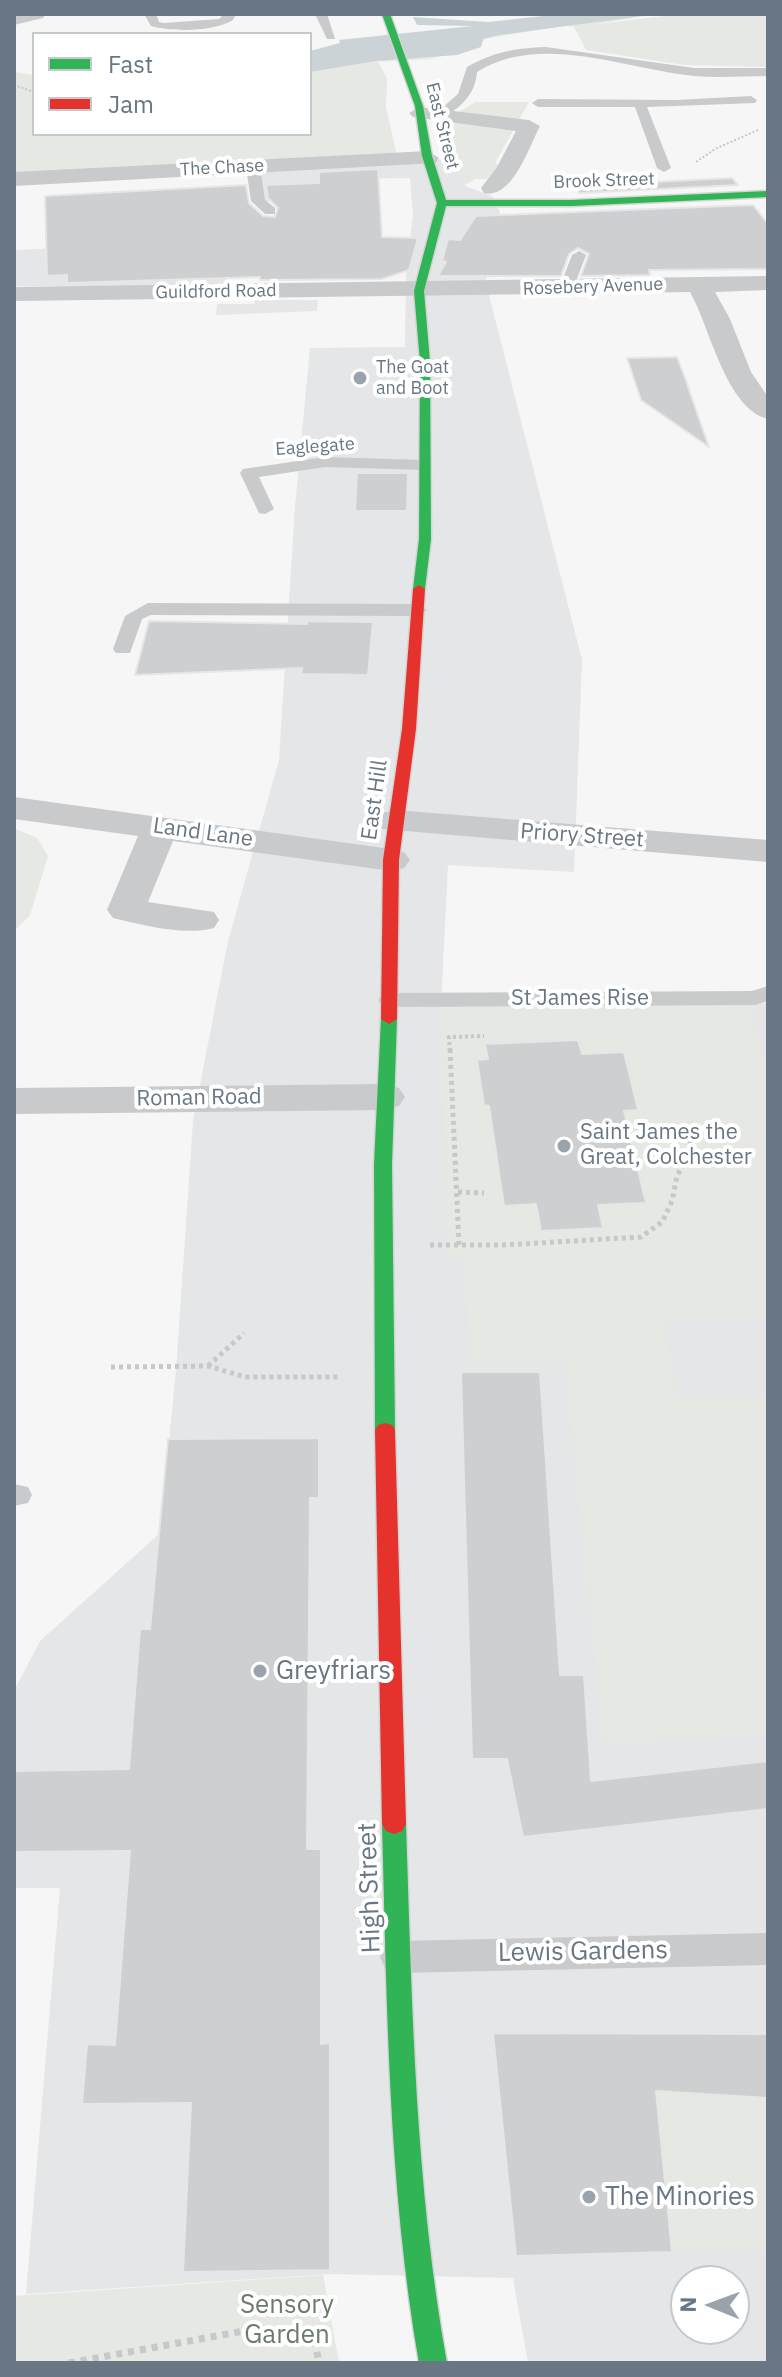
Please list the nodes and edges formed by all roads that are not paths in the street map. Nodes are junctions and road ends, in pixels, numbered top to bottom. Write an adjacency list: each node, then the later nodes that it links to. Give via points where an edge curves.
1 (36, 14): 6 (street)
2 (150, 14): 3 (lane, via 155,24 164,26 216,23)
3 (230, 14)
4 (321, 14): 7 (lane)
5 (387, 16): 12 (street, East Street, via 404,65)
6 (14, 19)
7 (331, 37)
8 (768, 72): 12 (lane, via 694,72 529,51 480,61 471,70 464,98)
9 (751, 100): 11 (lane)
10 (538, 103): 11 (lane); 13 (street)
11 (640, 105): 16 (lane)
12 (430, 114): 13 (street); 14 (street, East Street)
13 (529, 126): 18 (street)
14 (428, 158): 15 (street, The Chase); 20 (street, East Street)
15 (253, 167): 17 (street, The Chase); 21 (lane, via 258,201)
16 (664, 168)
17 (15, 179)
18 (489, 185)
19 (768, 194): 20 (street, Brook Street)
20 (442, 203): 26 (street, East Hill)
21 (270, 211)
22 (579, 255): 25 (lane)
23 (768, 283): 24 (street, Rosebery Avenue)
24 (698, 284): 25 (street, Rosebery Avenue); 28 (street, via 750,398)
25 (566, 289): 26 (street, Rosebery Avenue)
26 (419, 291): 27 (street, Guildford Road); 29 (street, East Hill)
27 (14, 294)
28 (768, 411)
29 (424, 465): 30 (lane, Eaglegate, via 325,462 249,473); 31 (street, East Hill, via 425,539)
30 (265, 509)
31 (418, 610): 32 (lane, via 148,609 134,616); 34 (street, East Hill)
32 (123, 649)
33 (14, 808): 35 (street, Land Lane)
34 (395, 821): 36 (street, Priory Street); 37 (street, East Hill)
35 (160, 827): 37 (street, Land Lane); 38 (street, via 126,910)
36 (768, 851)
37 (391, 860): 40 (street, East Hill)
38 (200, 920)
39 (768, 993): 40 (lane, St James Rise, via 755,998)
40 (390, 1000): 41 (street, East Hill)
41 (384, 1097): 42 (street, Roman Road); 43 (street, East Hill)
42 (14, 1101)
43 (383, 1409): 45 (street, High Street)
44 (768, 1949): 45 (lane, Lewis Gardens)
45 (398, 1957): 46 (street, High Street, via 407,2168 419,2295)
46 (433, 2363)

